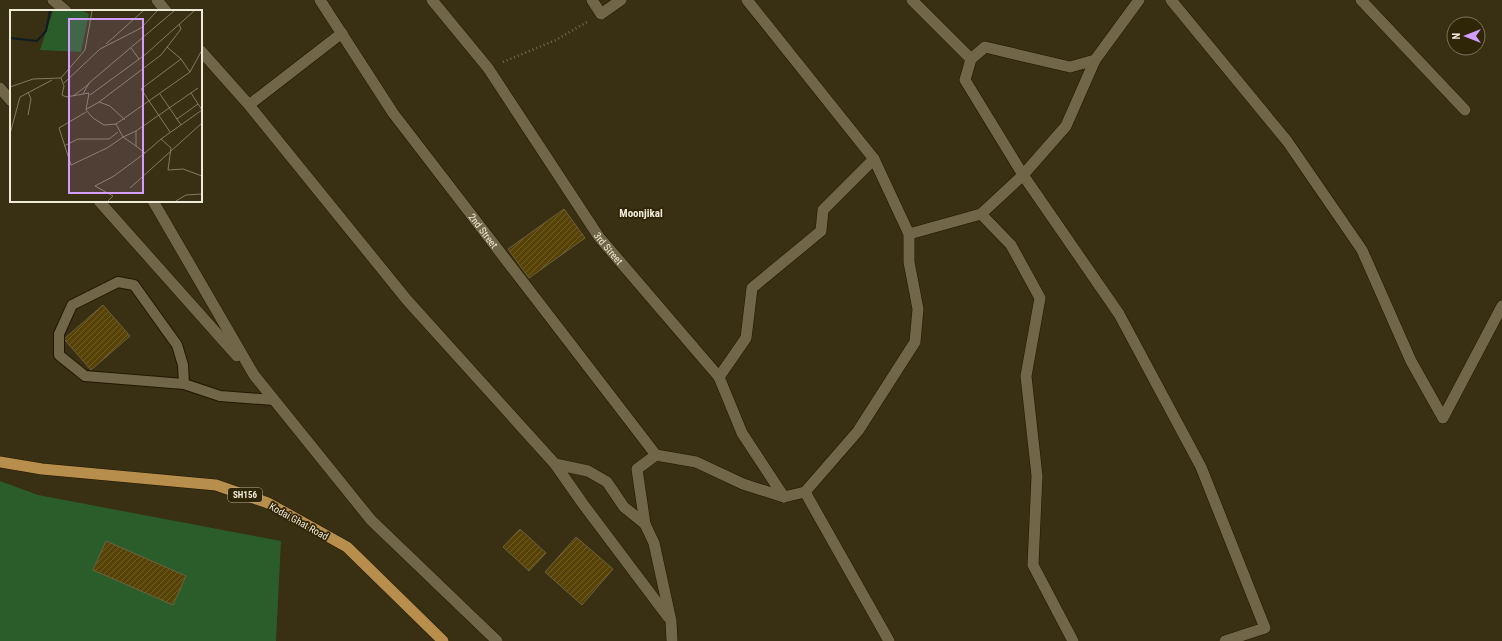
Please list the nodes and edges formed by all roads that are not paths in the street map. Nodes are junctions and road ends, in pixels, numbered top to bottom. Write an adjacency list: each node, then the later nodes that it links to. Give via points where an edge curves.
1 (54, 0): 12 (street)
2 (156, 0): 13 (street)
3 (320, 0): 14 (street, 2nd Street)
4 (432, 0): 30 (street, 3rd Street, via 488,68 599,237)
5 (592, 0): 6 (street, via 601,14)
6 (621, 0)
7 (747, 0): 22 (street)
8 (912, 0): 16 (street)
9 (1139, 0): 17 (street)
10 (1171, 0): 28 (street, via 1287,141 1362,250 1411,361 1443,418)
11 (1361, 0): 21 (street)
12 (65, 10)
13 (165, 10)
14 (342, 33): 20 (street); 33 (street, 2nd Street, via 393,113)
15 (202, 52): 20 (street)
16 (971, 58): 17 (street, via 985,47 1070,67); 23 (street, via 965,80)
17 (1095, 60): 23 (street, via 1066,126)
18 (0, 88): 19 (street)
19 (10, 100)
20 (249, 105): 35 (street, via 407,300)
21 (1465, 110)
22 (874, 159): 27 (street); 30 (street, via 823,210 821,230 752,288 746,338)
23 (1023, 175): 26 (street); 45 (street, via 1120,314 1201,468 1265,628)
24 (100, 202): 29 (street)
25 (154, 202): 29 (street)
26 (980, 214): 27 (street); 44 (street, via 1011,245 1040,298 1026,376 1037,476 1033,565)
27 (909, 234): 36 (street, via 909,262 918,309 915,342 858,431)
28 (1502, 306)
29 (254, 375): 32 (street)
30 (719, 377): 37 (street, 3rd Street, via 742,433)
31 (184, 384): 31 (lane, via 86,376 59,355 59,334 72,305 118,282 134,285 177,345 183,365); 32 (lane, via 220,396)
32 (274, 400): 41 (street, via 371,520)
33 (656, 455): 37 (street, via 696,462 744,484); 38 (street, via 637,469)
34 (0, 462): 40 (main road, Kodai Ghat Road / SH156, via 42,469 216,485 268,503 347,547)
35 (556, 464): 38 (street, via 588,471 607,482 624,507); 39 (street)
36 (805, 492): 37 (street); 43 (street)
37 (784, 497)
38 (645, 524): 39 (street, via 654,543)
39 (671, 621): 42 (street)
40 (443, 641)
41 (497, 641)
42 (672, 641)
43 (889, 641)
44 (1073, 641)
45 (1225, 641)

